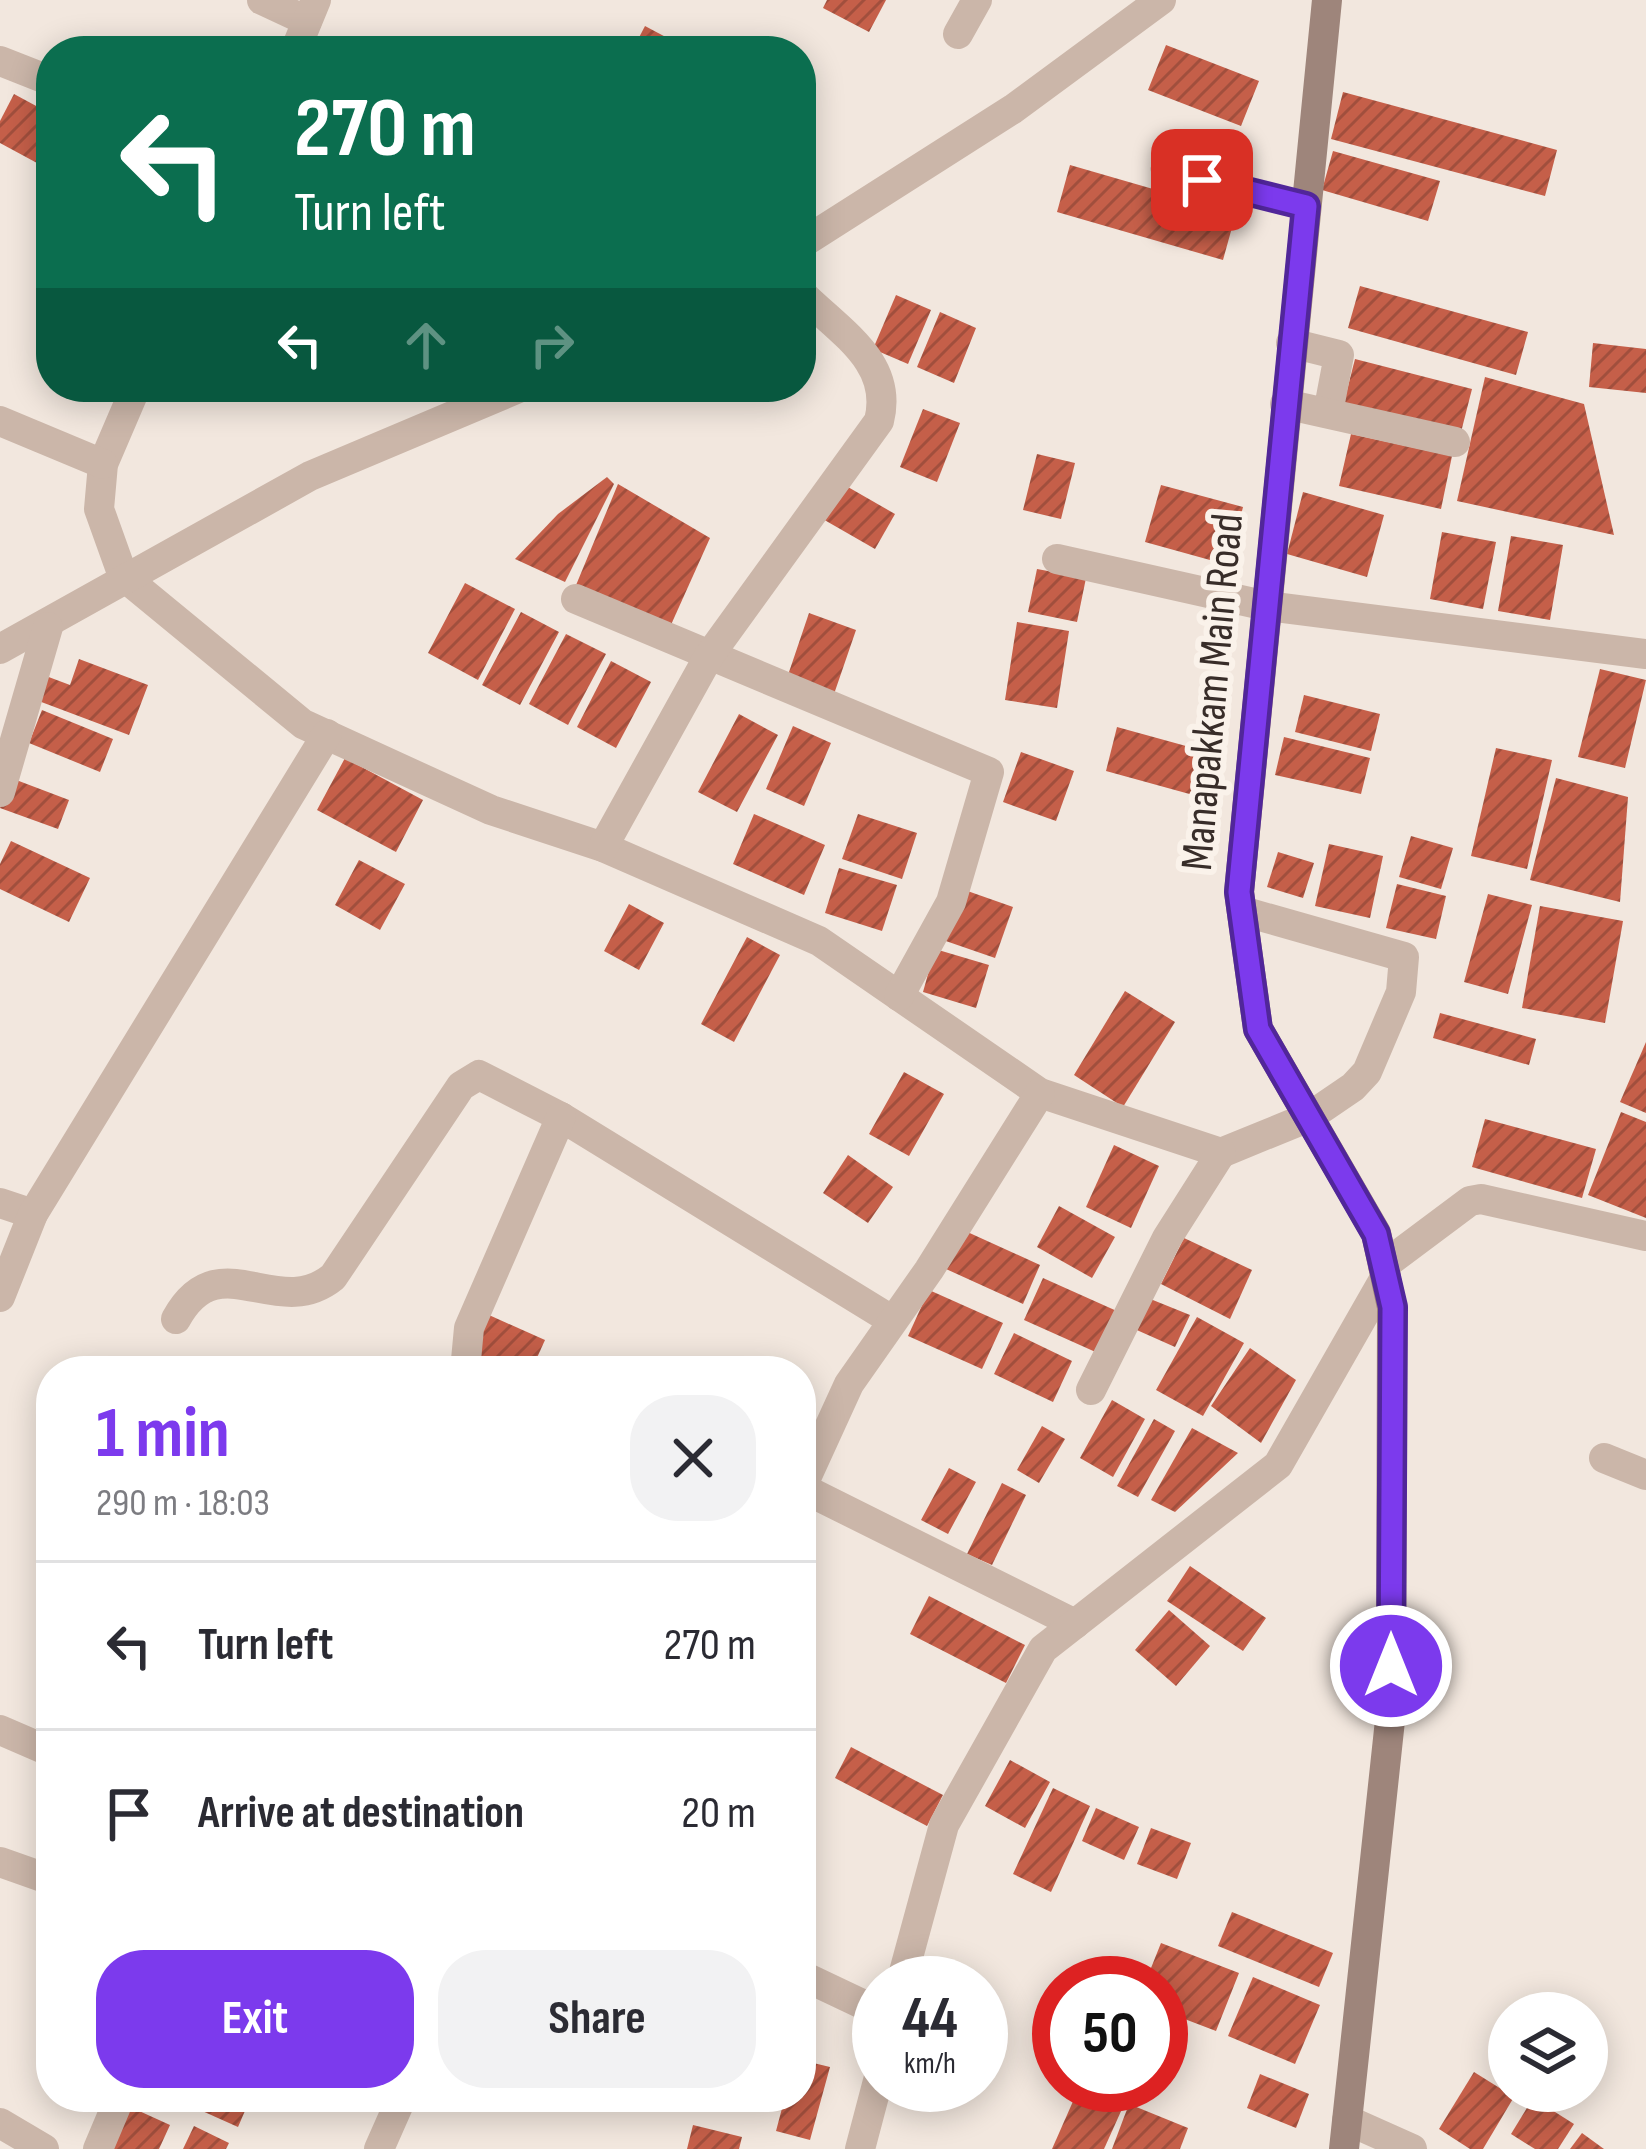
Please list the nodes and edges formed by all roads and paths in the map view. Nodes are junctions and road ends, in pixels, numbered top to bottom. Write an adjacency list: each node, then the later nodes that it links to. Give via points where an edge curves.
1 (262, 0): 5 (street)
2 (977, 0): 6 (street)
3 (1161, 0): 11 (street, via 1013,110)
4 (1327, 0): 10 (main road, Manapakkam Main Road)
5 (311, 11)
6 (958, 34)
7 (0, 61): 8 (street)
8 (36, 75)
9 (1158, 169): 10 (lane)
10 (1306, 206): 13 (main road, Manapakkam Main Road)
11 (816, 235)
12 (816, 308): 28 (street, via 881,376 879,421)
13 (1292, 343): 16 (main road, Manapakkam Main Road); 17 (street, via 1339,356)
14 (130, 402): 20 (street)
15 (485, 402): 22 (street, via 310,476)
16 (1285, 404): 17 (street); 24 (main road, Manapakkam Main Road)
17 (1328, 413): 19 (street)
18 (0, 422): 20 (street)
19 (1455, 442)
20 (103, 464): 22 (street, via 99,508)
21 (1057, 559): 24 (street)
22 (123, 576): 25 (street); 29 (street, via 303,724)
23 (576, 599): 28 (street)
24 (1267, 606): 27 (street); 32 (main road, Manapakkam Main Road)
25 (48, 627): 26 (street); 30 (street)
26 (0, 650)
27 (1646, 654)
28 (709, 656): 31 (street); 33 (street, via 988,772 951,902)
29 (327, 734): 31 (street, via 491,810); 39 (street)
30 (0, 792)
31 (603, 847): 33 (street, via 819,941)
32 (1241, 911): 36 (main road, Manapakkam Main Road, via 1258,1029); 36 (street, via 1398,952 1407,966 1367,1072)
33 (899, 996): 34 (street)
34 (1040, 1093): 37 (street); 44 (street)
35 (561, 1117): 43 (street, via 479,1075 461,1086 321,1287 302,1296 214,1281 197,1289); 44 (street); 45 (street, via 469,1328)
36 (1309, 1117): 37 (street); 41 (main road, Manapakkam Main Road, via 1376,1234)
37 (1220, 1153): 46 (street)
38 (0, 1203): 39 (street)
39 (34, 1214): 42 (street)
40 (1646, 1236): 41 (street, via 1481,1199)
41 (1384, 1271): 51 (street, via 1279,1466); 63 (main road, Manapakkam Main Road, via 1393,1307 1390,1711)
42 (0, 1297)
43 (176, 1319)
44 (890, 1319): 47 (street)
45 (466, 1356)
46 (1091, 1390)
47 (816, 1456)
48 (1604, 1458): 49 (street)
49 (1646, 1475)
50 (816, 1496): 51 (street)
51 (1075, 1624): 56 (street, via 1043,1648 944,1825)
52 (0, 1730): 53 (street)
53 (36, 1746)
54 (0, 1862): 55 (street)
55 (36, 1875)
56 (908, 1956)
57 (816, 1982): 58 (street)
58 (852, 1999)
59 (114, 2112): 65 (street)
60 (395, 2112): 66 (street)
61 (870, 2112): 67 (street)
62 (0, 2123): 64 (street)
63 (1345, 2134): 68 (street)
64 (44, 2149)
65 (98, 2149)
66 (379, 2149)
67 (860, 2149)
68 (1412, 2149)

